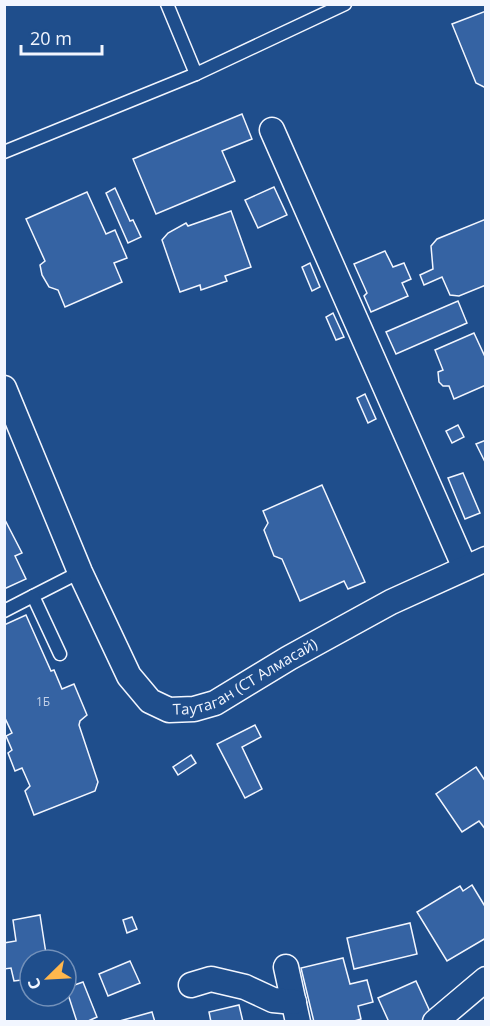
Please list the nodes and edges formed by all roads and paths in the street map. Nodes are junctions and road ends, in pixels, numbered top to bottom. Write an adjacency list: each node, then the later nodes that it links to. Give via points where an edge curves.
1 (166, 4): 3 (lane)
2 (345, 4): 3 (lane)
3 (196, 74): 5 (lane)
4 (272, 130): 7 (street)
5 (4, 152)
6 (4, 388): 8 (street, Таутаган (СТ Алмасай))
7 (476, 564): 8 (street, Таутаган (СТ Алмасай), via 391,602 215,703 169,710 150,700 129,676)
8 (80, 572): 9 (lane)
9 (33, 596): 10 (lane); 11 (lane)
10 (4, 611)
11 (60, 654)
12 (286, 967): 15 (street)
13 (486, 979): 16 (street)
14 (191, 986): 15 (street, via 211,979 245,987)
15 (296, 1012)
16 (435, 1022)

